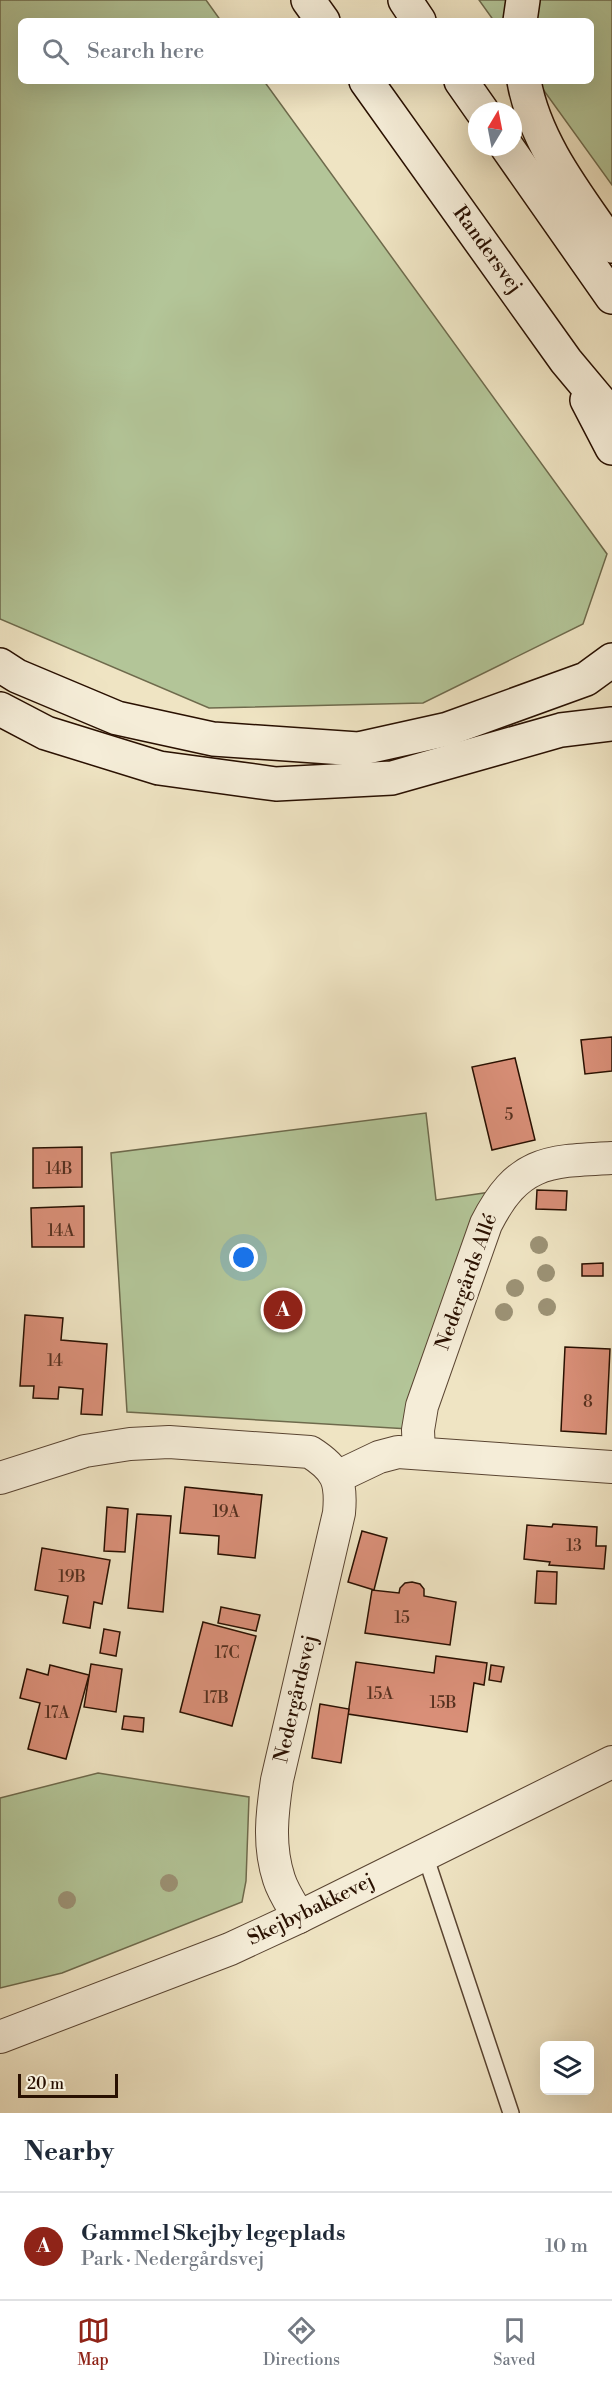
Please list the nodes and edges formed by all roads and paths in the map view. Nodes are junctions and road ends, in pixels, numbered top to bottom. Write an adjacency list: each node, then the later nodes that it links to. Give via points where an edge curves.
1 (308, 0): 4 (main road)
2 (405, 0): 5 (main road)
3 (523, 0): 6 (main road)
4 (321, 18)
5 (417, 18)
6 (520, 18)
7 (368, 84): 14 (main road, Randersvej)
8 (463, 84): 10 (main road)
9 (525, 84): 12 (main road, via 529,106 547,146)
10 (476, 102)
11 (513, 156): 13 (main road)
12 (612, 246)
13 (612, 297)
14 (566, 361): 15 (main road, Randersvej); 16 (main road)
15 (612, 416)
16 (612, 448)
17 (612, 660): 18 (main road, via 586,679 448,729 358,749 213,739 117,717 17,676)
18 (0, 665)
19 (0, 709): 20 (main road, via 46,733 159,768 276,784 393,778 561,730)
20 (612, 724)
21 (612, 1158): 22 (street, Nedergårds Allé, via 548,1163 511,1185 496,1204 422,1406)
22 (419, 1453): 23 (street); 24 (street, via 379,1457)
23 (612, 1467)
24 (337, 1477): 25 (street, via 326,1462 310,1452 169,1442 85,1451); 28 (street, Nedergårdsvej, via 339,1513 271,1816 279,1880)
25 (0, 1478)
26 (612, 1762): 27 (street, Skejbybakkevej)
27 (425, 1855): 28 (street, Skejbybakkevej); 30 (lane)
28 (299, 1917): 29 (street, Skejbybakkevej, via 219,1953)
29 (0, 2037)
30 (511, 2113)

